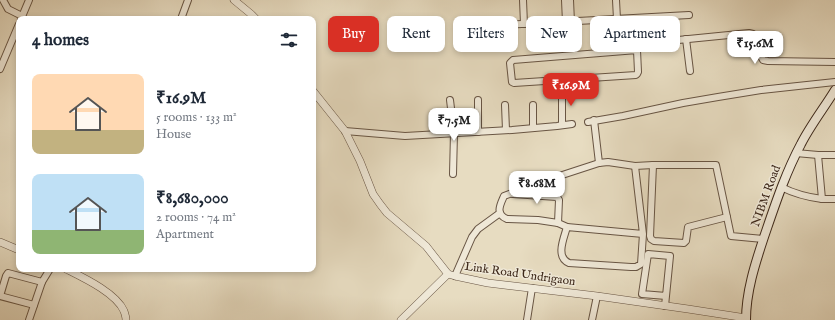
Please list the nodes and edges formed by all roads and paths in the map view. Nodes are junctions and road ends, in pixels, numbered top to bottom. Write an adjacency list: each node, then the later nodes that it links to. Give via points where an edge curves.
1 (3, 0): 10 (street, via 8,8)
2 (29, 0): 11 (street)
3 (188, 0): 12 (street)
4 (234, 0): 13 (street)
5 (523, 0): 19 (street)
6 (565, 0): 14 (street)
7 (570, 0): 15 (street)
8 (616, 0): 16 (street)
9 (689, 15): 17 (street)
10 (19, 16)
11 (23, 16)
12 (182, 16)
13 (254, 16)
14 (567, 16)
15 (569, 16)
16 (617, 16)
17 (675, 16)
18 (518, 24): 19 (street)
19 (524, 24)
20 (16, 31): 24 (street)
21 (686, 39): 22 (street); 25 (street, via 749,33 756,38 763,60); 27 (street)
22 (680, 40)
23 (637, 50): 23 (street, via 636,75 514,83 511,80 510,63 513,60)
24 (2, 61): 26 (street)
25 (835, 62)
26 (0, 69)
27 (690, 71)
28 (835, 82): 36 (street, via 761,90)
29 (562, 90): 39 (street)
30 (835, 90): 45 (main road, NIBM Road)
31 (316, 95): 42 (street, Link Road Undrigaon)
32 (450, 100): 44 (street)
33 (478, 100): 43 (street)
34 (505, 105): 41 (street)
35 (533, 105): 40 (street)
36 (594, 120): 37 (street); 48 (street)
37 (588, 122)
38 (572, 124): 39 (street)
39 (562, 125): 40 (street)
40 (533, 128): 41 (street)
41 (506, 130): 43 (street)
42 (345, 131): 44 (street, via 406,136); 66 (street, Link Road Undrigaon, via 380,204 426,246)
43 (478, 132): 44 (street)
44 (454, 133): 51 (street)
45 (796, 152): 46 (street); 52 (main road, NIBM Road)
46 (818, 155): 47 (street); 54 (street)
47 (835, 155)
48 (599, 163): 50 (street); 53 (street)
49 (653, 164): 50 (street); 57 (street, via 716,165); 57 (street, via 651,239 684,244 688,227)
50 (635, 166): 60 (street)
51 (453, 174)
52 (781, 187): 54 (street, via 809,198); 61 (main road, NIBM Road)
53 (509, 194): 56 (street, via 504,196); 58 (street, via 557,196)
54 (822, 199): 55 (street)
55 (835, 199)
56 (500, 213): 58 (street, via 507,219); 66 (street, via 478,229)
57 (727, 217): 61 (street, via 731,236)
58 (558, 223): 59 (street)
59 (567, 227): 60 (street); 60 (street, via 561,249 562,257 569,263 636,267 641,264)
60 (643, 234)
61 (763, 239): 74 (main road, NIBM Road, via 748,291)
62 (0, 242): 63 (street)
63 (16, 249)
64 (48, 272): 67 (street)
65 (78, 272): 76 (street, via 118,302)
66 (448, 276): 68 (street, Link Road Undrigaon); 77 (street)
67 (42, 282): 69 (street, via 8,273); 72 (street)
68 (532, 288): 70 (street, Link Road Undrigaon); 78 (street)
69 (0, 296): 72 (street)
70 (597, 296): 73 (street, Link Road Undrigaon); 79 (street)
71 (666, 296): 71 (street, via 670,256 648,254 642,294); 73 (street)
72 (34, 305): 75 (street)
73 (665, 306): 74 (street, Link Road Undrigaon)
74 (746, 319)
75 (29, 320)
76 (126, 320)
77 (401, 320)
78 (527, 320)
79 (592, 320)

